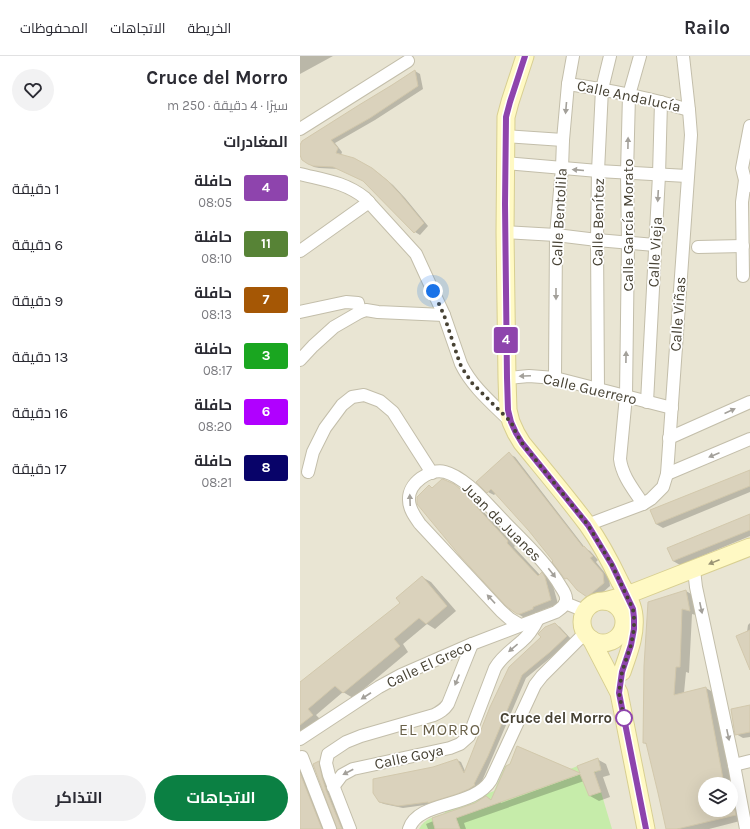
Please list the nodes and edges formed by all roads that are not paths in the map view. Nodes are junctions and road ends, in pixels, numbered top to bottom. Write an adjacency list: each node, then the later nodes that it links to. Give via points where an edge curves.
1 (525, 56): 14 (main road, via 506,117)
2 (573, 56): 7 (street, Calle Bentolila)
3 (610, 56): 8 (street, Calle Benítez)
4 (640, 56): 9 (street, Calle García Morato)
5 (683, 56): 11 (street, Calle Viñas)
6 (408, 61): 13 (street)
7 (568, 84): 8 (street, Calle Andalucía); 15 (street, Calle Bentolila, one-way to 15)
8 (602, 89): 9 (street, Calle Andalucía); 18 (street, Calle Benítez)
9 (629, 95): 10 (street, Calle Andalucía); 19 (street, Calle García Morato, one-way to 9)
10 (661, 102): 11 (street, Calle Andalucía); 21 (street, Calle Vieja)
11 (689, 110): 22 (street, Calle Viñas, via 691,135)
12 (750, 126): 23 (street, via 742,168)
13 (300, 129)
14 (505, 136): 15 (street); 16 (main road)
15 (563, 140): 17 (street, Calle Bentolila)
16 (505, 163): 17 (street); 25 (main road)
17 (562, 168): 18 (street, one-way to 17); 26 (street, Calle Bentolila)
18 (598, 171): 19 (street); 27 (street, Calle Benítez)
19 (627, 173): 21 (street); 28 (street, Calle García Morato)
20 (300, 174): 24 (street, via 343,185 358,192)
21 (659, 175): 22 (street); 29 (street, Calle Vieja, one-way to 29)
22 (687, 176): 44 (street, Calle Viñas)
23 (748, 185): 30 (street, via 742,202)
24 (369, 202): 32 (street); 36 (street, via 416,254)
25 (505, 232): 26 (street); 38 (main road)
26 (556, 235): 27 (street); 39 (street, Calle Bentolila, one-way to 39)
27 (597, 240): 28 (street); 40 (street, Calle Benítez)
28 (628, 242): 29 (street); 41 (street, Calle García Morato, one-way to 28)
29 (655, 245): 42 (street, Calle Vieja)
30 (742, 246): 31 (street); 33 (street)
31 (698, 247)
32 (300, 251)
33 (743, 276)
34 (300, 312): 35 (street, via 346,302 358,303)
35 (360, 312): 36 (street, via 366,310); 37 (street, via 334,327)
36 (444, 315): 45 (street, via 460,364 468,377)
37 (300, 360)
38 (507, 378): 39 (street, Calle Guerrero, one-way to 38); 45 (main road)
39 (555, 378): 40 (street, Calle Guerrero)
40 (598, 389): 41 (street, Calle Guerrero)
41 (626, 396): 42 (street, Calle Guerrero); 51 (street, Calle García Morato, via 621,468)
42 (647, 402): 44 (street, Calle Guerrero)
43 (750, 402): 46 (street, one-way to 43)
44 (672, 408): 46 (street, Calle Viñas)
45 (511, 422): 52 (main road, via 522,443)
46 (669, 438): 50 (street, Calle Viñas)
47 (750, 439): 50 (street, one-way to 50)
48 (308, 472): 49 (street, via 313,452 324,428 342,405 352,397 364,395 380,401 394,412)
49 (432, 473): 58 (street, Juan de Juanes, one-way to 58, via 446,472 469,486 541,560 563,590); 61 (street, one-way to 49, via 501,611 414,516 410,507 410,492 414,484)
50 (667, 474): 51 (street, Calle Viñas, via 663,487)
51 (643, 504): 52 (street, Calle Viñas)
52 (588, 525): 55 (main road)
53 (750, 548): 54 (main road, one-way to 54)
54 (694, 570): 57 (main road); 70 (street, one-way to 70)
55 (617, 575): 56 (main road, via 616,587); 57 (main road)
56 (605, 602): 57 (main road); 59 (main road, via 597,602); 62 (main road, via 614,604 620,610 624,619)
57 (630, 602): 62 (main road, via 630,618); 65 (main road, via 634,629)
58 (565, 603): 59 (street); 60 (street, Calle El Greco, via 556,612)
59 (586, 611): 63 (main road, via 583,626)
60 (538, 619): 61 (street, Calle El Greco); 71 (street, Calle Goya, one-way to 71, via 526,637 498,662 465,740 450,748 353,769)
61 (520, 625): 64 (street, Calle El Greco)
62 (621, 632): 63 (main road, via 612,641 605,643 597,642); 65 (main road)
63 (588, 636): 66 (main road); 74 (street, via 542,676 486,788 474,796 420,814 413,820)
64 (472, 644): 67 (street, Calle El Greco, one-way to 67, via 379,687); 71 (street, one-way to 71, via 445,708 434,715 346,742 328,754 326,763)
65 (622, 672): 66 (main road)
66 (619, 693): 75 (main road)
67 (300, 739)
68 (302, 757): 72 (street)
69 (750, 761): 70 (street)
70 (734, 765): 76 (street)
71 (331, 781): 73 (street)
72 (330, 829)
73 (350, 829)
74 (409, 829)
75 (646, 829)
76 (746, 829)

